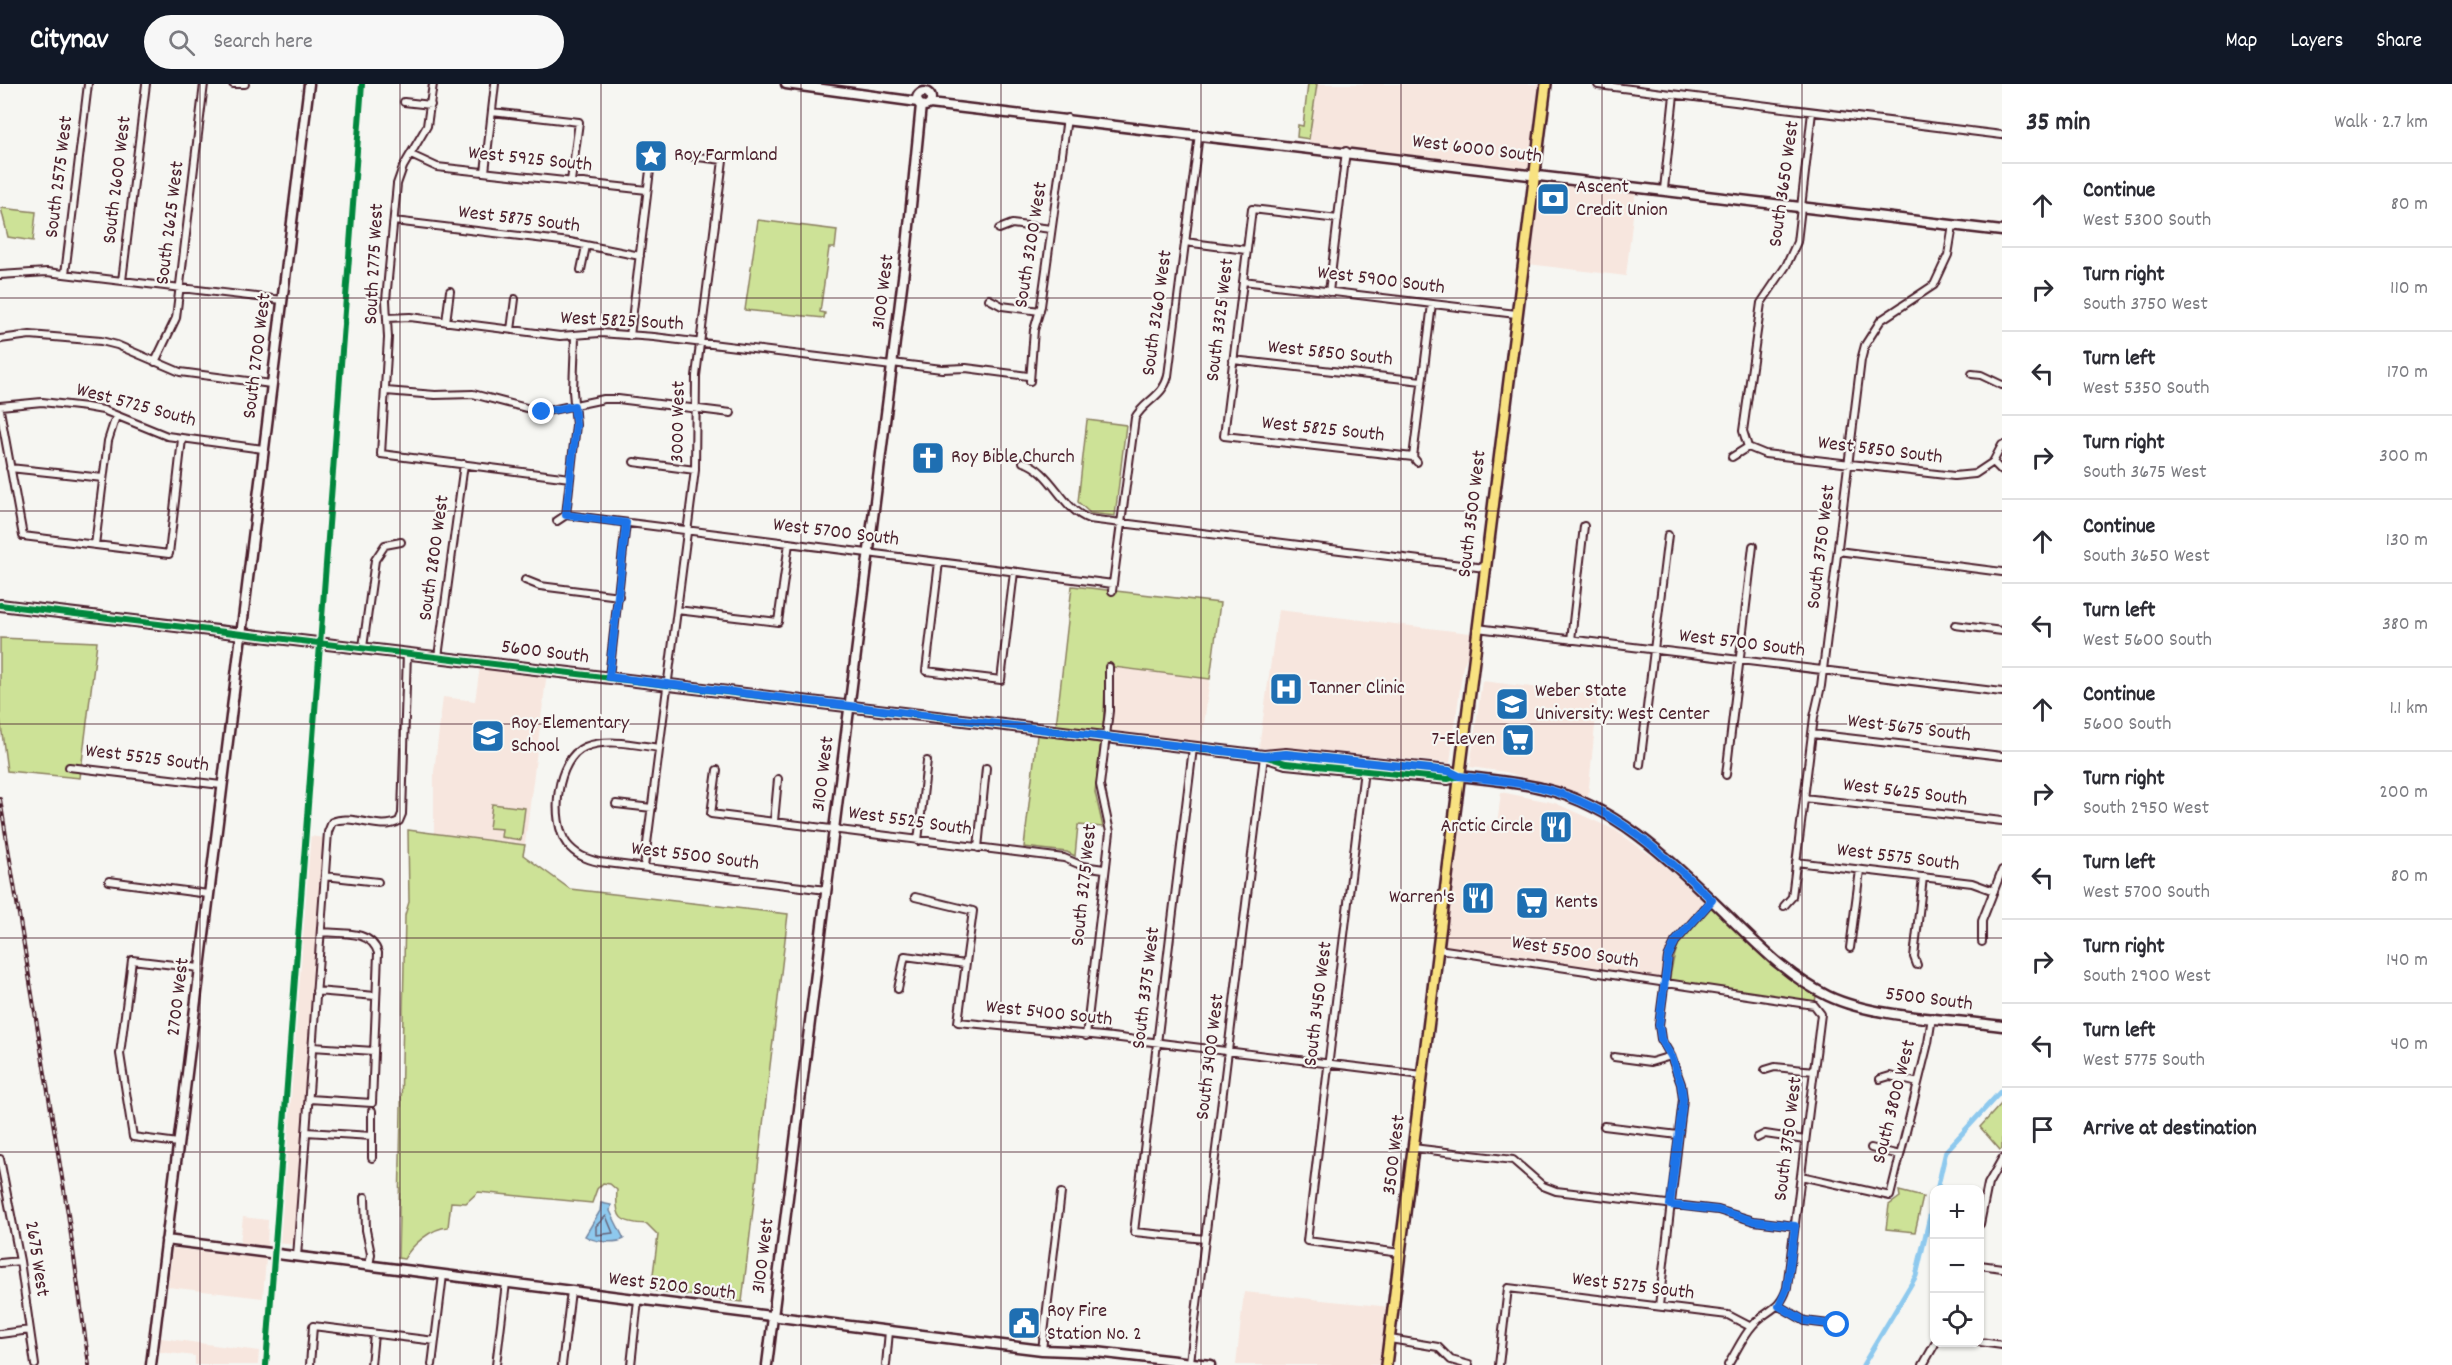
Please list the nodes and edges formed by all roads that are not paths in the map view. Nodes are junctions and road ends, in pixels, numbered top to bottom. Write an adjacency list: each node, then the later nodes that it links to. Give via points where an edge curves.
1 (88, 84): 43 (street, South 2575 West)
2 (146, 84): 45 (street, South 2600 West)
3 (204, 84): 47 (street, South 2625 West)
4 (233, 84): 5 (street)
5 (245, 84)
6 (309, 84): 52 (street, South 2700 West)
7 (433, 84): 16 (street, South 2775 West)
8 (495, 84): 17 (street)
9 (786, 84): 12 (street, West 6000 South)
10 (1546, 84): 27 (main road, South 3500 West)
11 (1598, 85): 13 (street)
12 (838, 87): 14 (street, West 6000 South, via 906,99)
13 (1674, 95): 18 (street); 29 (street)
14 (925, 98): 19 (street, West 6000 South); 65 (street, 3100 West)
15 (404, 102): 16 (street)
16 (431, 105): 23 (street, South 2775 West, via 427,126)
17 (492, 112): 26 (street); 28 (street, via 579,122)
18 (1812, 112): 21 (street); 31 (street, South 3650 West)
19 (1067, 118): 20 (street, West 6000 South); 36 (street, South 3200 West)
20 (1199, 134): 22 (street, West 6000 South); 38 (street, South 3260 West)
21 (2002, 135)
22 (1346, 151): 27 (street, West 6000 South); 32 (street)
23 (411, 155): 26 (street, West 5925 South, via 437,167); 33 (street, South 2775 West, via 399,176)
24 (689, 156): 62 (street, 3000 West, via 723,160)
25 (651, 162): 30 (street)
26 (484, 172): 28 (street, West 5925 South)
27 (1535, 174): 29 (street, West 6000 South); 55 (main road, South 3500 West)
28 (572, 181): 30 (street, West 5925 South)
29 (1664, 189): 31 (street, West 6000 South)
30 (647, 190): 41 (street)
31 (1802, 206): 34 (street, West 6000 South); 80 (street, South 3650 West, via 1793,255 1761,303 1743,431)
32 (1338, 219): 40 (street, South 3325 West, via 1252,209); 49 (street)
33 (394, 221): 39 (street, West 5875 South); 56 (street, South 2775 West)
34 (1953, 225): 37 (street, West 6000 South); 86 (street, South 3750 West, via 1948,255 1934,285 1886,315 1865,345)
35 (999, 229): 36 (street, via 1012,224)
36 (1051, 229): 54 (street, South 3200 West)
37 (2002, 231)
38 (1185, 242): 40 (street); 96 (street, South 3260 West, via 1168,376 1163,391 1144,404 1135,418)
39 (586, 246): 41 (street, West 5875 South); 42 (street)
40 (1246, 250): 46 (street, South 3325 West)
41 (639, 255): 59 (street)
42 (581, 270)
43 (65, 274): 44 (street); 45 (street)
44 (0, 275)
45 (122, 281): 47 (street)
46 (1243, 281): 49 (street, West 5900 South); 63 (street, South 3325 West)
47 (180, 288): 52 (street); 64 (street, South 2625 West, via 176,318)
48 (450, 291): 57 (street)
49 (1329, 292): 53 (street, West 5900 South)
50 (515, 299): 58 (street)
51 (988, 299): 54 (street, via 1002,306)
52 (282, 300): 69 (street, South 2700 West)
53 (1432, 304): 55 (street, West 5900 South); 68 (street)
54 (1040, 311): 67 (street, South 3200 West)
55 (1516, 314): 107 (main road, South 3500 West)
56 (387, 318): 57 (street, West 5825 South); 71 (street, South 2775 West)
57 (446, 322): 58 (street, West 5825 South)
58 (511, 330): 60 (street, West 5825 South)
59 (630, 336): 60 (street, West 5825 South, via 600,333); 62 (street, West 5825 South)
60 (575, 337): 72 (street)
61 (0, 339): 64 (street, via 30,334 101,341)
62 (700, 342): 65 (street, West 5825 South); 74 (street, 3000 West)
63 (1233, 360): 68 (street, West 5850 South); 77 (street, South 3325 West)
64 (155, 362): 69 (street, via 180,372)
65 (892, 365): 67 (street, West 5825 South, via 966,368); 105 (street, 3100 West)
66 (1972, 374): 70 (street)
67 (1029, 379)
68 (1422, 381): 77 (street, West 5825 South, via 1415,460)
69 (271, 384): 81 (street, South 2700 West)
70 (2002, 385)
71 (386, 391): 72 (street, via 473,394 542,412); 87 (street, South 2775 West, via 381,454)
72 (574, 406): 74 (street, via 618,399); 92 (street, via 576,425)
73 (0, 408): 76 (street, West 5725 South, via 42,402 86,407); 88 (street)
74 (694, 408): 75 (street); 89 (street, 3000 West)
75 (731, 412)
76 (116, 416): 78 (street, West 5725 South, via 147,430); 91 (street)
77 (1224, 436)
78 (182, 438): 81 (street, West 5725 South); 102 (street, via 169,554)
79 (2002, 445): 85 (street)
80 (1748, 447): 82 (street); 86 (street, West 5850 South, via 1765,454)
81 (263, 448): 118 (street, South 2700 West)
82 (1732, 457)
83 (634, 462): 89 (street)
84 (1023, 462): 96 (street, via 1035,465 1083,517)
85 (1993, 462): 86 (street, West 5850 South, via 1975,474 1954,476); 90 (street)
86 (1848, 463): 104 (street, South 3750 West)
87 (464, 464): 92 (street); 123 (street, South 2800 West)
88 (10, 468): 91 (street); 102 (street, via 23,536)
89 (695, 470): 98 (street, 3000 West)
90 (2002, 471)
91 (103, 478): 102 (street)
92 (570, 478): 93 (street)
93 (566, 515): 94 (street); 95 (street, West 5700 South)
94 (557, 521)
95 (626, 523): 98 (street, West 5700 South); 112 (street)
96 (1120, 523): 107 (street); 111 (street, South 3260 West)
97 (1584, 526): 119 (street)
98 (687, 530): 101 (street, West 5700 South); 114 (street, 3000 West)
99 (1668, 535): 121 (street)
100 (402, 542): 120 (street, via 385,545 375,560)
101 (789, 543): 105 (street, West 5700 South); 114 (street, via 778,622)
102 (95, 545)
103 (1753, 546): 124 (street)
104 (1838, 551): 109 (street); 126 (street, South 3750 West)
105 (868, 553): 106 (street, West 5700 South); 130 (street, 3100 West)
106 (939, 562): 108 (street, West 5700 South); 108 (street, via 926,671 1001,680)
107 (1485, 568): 116 (main road, South 3500 West)
108 (1014, 572): 111 (street, West 5700 South)
109 (2002, 572)
110 (525, 580): 112 (street, via 540,586)
111 (1112, 587)
112 (619, 596): 127 (street)
113 (0, 605): 118 (main road, 5600 South)
114 (677, 610): 128 (street, 3000 West)
115 (1955, 625): 117 (street)
116 (1478, 628): 119 (street, West 5700 South); 144 (main road, South 3500 West)
117 (2002, 631)
118 (240, 632): 120 (main road, 5600 South); 146 (street, 2700 West)
119 (1571, 640): 121 (street, West 5700 South)
120 (363, 647): 122 (main road, 5600 South)
121 (1654, 650): 124 (street, West 5700 South); 138 (street)
122 (407, 652): 123 (main road, 5600 South); 160 (street, via 402,814 399,821 389,825 341,818 332,822)
123 (438, 657): 127 (main road, 5600 South)
124 (1739, 660): 126 (street, West 5700 South); 143 (street)
125 (1109, 667): 132 (street, South 3275 West)
126 (1823, 670): 129 (street, West 5700 South); 131 (street, South 3750 West)
127 (609, 677): 128 (main road, 5600 South)
128 (668, 685): 130 (main road, 5600 South); 133 (street, 3000 West)
129 (2002, 692)
130 (849, 706): 132 (main road, 5600 South); 152 (street, 3100 West)
131 (1812, 734): 136 (street, West 5675 South); 147 (street, South 3750 West)
132 (1106, 737): 134 (main road, 5600 South); 157 (street, South 3275 West, via 1100,785 1109,825)
133 (659, 748): 149 (street, 3000 West); 156 (street, West 5500 South, via 606,742 583,748 570,759 562,781 559,825 576,853 587,859)
134 (1193, 748): 135 (main road, 5600 South); 185 (street, South 3375 West)
135 (1264, 756): 142 (main road, 5600 South, via 1286,763); 144 (main road, 5600 South, via 1286,754 1449,771); 188 (street, South 3400 West)
136 (2002, 756)
137 (927, 761): 153 (street)
138 (1640, 765)
139 (69, 767): 146 (street, West 5525 South)
140 (986, 768): 154 (street)
141 (717, 770): 150 (street, West 5525 South, via 711,814)
142 (1364, 770): 144 (main road, 5600 South, via 1448,779); 191 (street, South 3450 West)
143 (1726, 775)
144 (1459, 776): 168 (street, 5500 South, via 1544,788 1588,805 1646,840); 173 (main road, South 3500 West)
145 (778, 779): 150 (street)
146 (221, 785): 166 (street, 2700 West)
147 (1804, 798): 151 (street, West 5625 South); 155 (street, South 3750 West)
148 (616, 804): 149 (street)
149 (652, 808): 156 (street, 3000 West)
150 (774, 821): 152 (street, West 5525 South)
151 (2002, 821)
152 (834, 828): 153 (street, West 5525 South); 164 (street, 3100 West)
153 (918, 841): 154 (street, West 5525 South)
154 (978, 848): 157 (street, West 5525 South, via 1064,858)
155 (1796, 862): 158 (street, West 5575 South); 169 (street, South 3750 West, via 1792,897)
156 (644, 867): 164 (street, West 5500 South)
157 (1104, 869): 184 (street, South 3275 West)
158 (1860, 870): 161 (street, West 5575 South); 172 (street)
159 (2002, 870): 165 (street)
160 (325, 876): 163 (street); 170 (street)
161 (1923, 877): 165 (street, West 5575 South, via 1972,883); 175 (street, via 1914,957)
162 (109, 881): 166 (street)
163 (378, 882)
164 (826, 890): 236 (street, 3100 West)
165 (1994, 891): 171 (street, via 1982,921)
166 (208, 894): 176 (street, 2700 West)
167 (915, 897): 174 (street, via 973,911)
168 (1712, 900): 177 (street, via 1675,942 1668,957); 182 (street, 5500 South, via 1805,984 1853,1005)
169 (1785, 906)
170 (321, 932): 179 (street); 180 (street, via 363,935 375,945)
171 (1982, 942)
172 (1850, 948)
173 (1438, 949): 177 (street, West 5500 South); 194 (main road, 3500 West)
174 (965, 964): 178 (street, via 905,956); 184 (street, West 5400 South, via 958,1022)
175 (1917, 965)
176 (199, 968): 205 (street, 2700 West); 205 (street, via 132,960 120,1054 134,1137)
177 (1666, 984): 181 (street, West 5500 South); 189 (street, via 1659,1025 1661,1039)
178 (898, 989)
179 (316, 991): 180 (street); 186 (street)
180 (376, 996): 187 (street)
181 (1814, 1005): 193 (street, South 3750 West, via 1821,1014)
182 (1932, 1017): 183 (street, 5500 South); 196 (street, South 3800 West)
183 (2002, 1026)
184 (1086, 1036): 185 (street, West 5400 South)
185 (1157, 1042): 188 (street, West 5400 South); 219 (street, South 3375 West, via 1134,1232)
186 (312, 1047): 187 (street); 197 (street)
187 (374, 1051): 197 (street, via 372,1103)
188 (1228, 1051): 191 (street, West 5400 South); 219 (street, South 3400 West)
189 (1671, 1056): 190 (street, via 1651,1062); 201 (street, via 1683,1099)
190 (1614, 1057)
191 (1328, 1063): 194 (street, West 5400 South); 221 (street, South 3450 West)
192 (1765, 1070): 193 (street, via 1775,1067)
193 (1814, 1071): 204 (street, South 3750 West)
194 (1422, 1075): 206 (main road, 3500 West)
195 (1880, 1078): 196 (street, via 1890,1076)
196 (1918, 1083): 208 (street, South 3800 West)
197 (309, 1099): 200 (street)
198 (372, 1111): 202 (street)
199 (1604, 1126): 201 (street)
200 (306, 1132): 202 (street); 224 (street)
201 (1678, 1135): 217 (street)
202 (372, 1136): 209 (street)
203 (1757, 1138): 204 (street, via 1765,1134)
204 (1806, 1140): 213 (street, South 3750 West)
205 (178, 1143): 220 (street, 2700 West)
206 (1413, 1148): 217 (street, via 1513,1160 1556,1191); 223 (main road, 3500 West)
207 (1871, 1148): 208 (street)
208 (1900, 1155): 213 (street, South 3800 West, via 1890,1196)
209 (372, 1158)
210 (0, 1159): 212 (street, 2675 West)
211 (2002, 1159): 216 (street, via 1988,1184)
212 (2, 1172): 225 (street, 2675 West)
213 (1801, 1176): 218 (street, South 3750 West)
214 (1061, 1193): 248 (street)
215 (365, 1197): 227 (street)
216 (1984, 1204)
217 (1670, 1205): 218 (street, via 1718,1210 1754,1221); 234 (street)
218 (1795, 1226): 235 (street, South 3750 West, via 1787,1288)
219 (1205, 1239): 249 (street, South 3400 West)
220 (166, 1240): 224 (street, West 5200 South); 251 (street, 2700 West)
221 (1307, 1241): 222 (street); 223 (street)
222 (1300, 1246)
223 (1401, 1253): 243 (main road, 3500 West)
224 (297, 1257): 227 (street, West 5200 South)
225 (20, 1261): 226 (street); 239 (street, 2675 West)
226 (0, 1263)
227 (369, 1266): 230 (street, West 5200 South)
228 (1984, 1266): 229 (street)
229 (2002, 1268)
230 (443, 1275): 231 (street, West 5200 South); 244 (street)
231 (506, 1283): 232 (street, West 5200 South); 255 (street)
232 (571, 1291): 233 (street, West 5200 South); 256 (street)
233 (638, 1300): 236 (street, West 5200 South); 257 (street)
234 (1659, 1306): 238 (street, West 5275 South, via 1738,1317); 263 (street, West 5275 South, via 1508,1288)
235 (1779, 1306): 237 (street, via 1805,1321); 238 (street)
236 (773, 1316): 240 (street, West 5200 South); 258 (street, 3100 West)
237 (1837, 1325)
238 (1751, 1327): 264 (street)
239 (30, 1330): 241 (street); 250 (street, 2675 West)
240 (889, 1331): 248 (street, West 5200 South); 259 (street)
241 (0, 1334)
242 (374, 1334): 244 (street); 252 (street, via 312,1326); 253 (street)
243 (1390, 1340): 261 (main road, 3500 West); 262 (street, via 1438,1347 1451,1360)
244 (435, 1341): 254 (street)
245 (1984, 1343): 246 (street)
246 (2002, 1345)
247 (1933, 1347): 265 (street)
248 (1042, 1350): 249 (street, West 5200 South)
249 (1190, 1362): 260 (street, West 5200 South)
250 (35, 1365)
251 (151, 1365)
252 (309, 1365)
253 (371, 1365)
254 (432, 1365)
255 (496, 1365)
256 (562, 1365)
257 (631, 1365)
258 (767, 1365)
259 (886, 1365)
260 (1210, 1365)
261 (1386, 1365)
262 (1469, 1365)
263 (1499, 1365)
264 (1728, 1365)
265 (1923, 1365)

